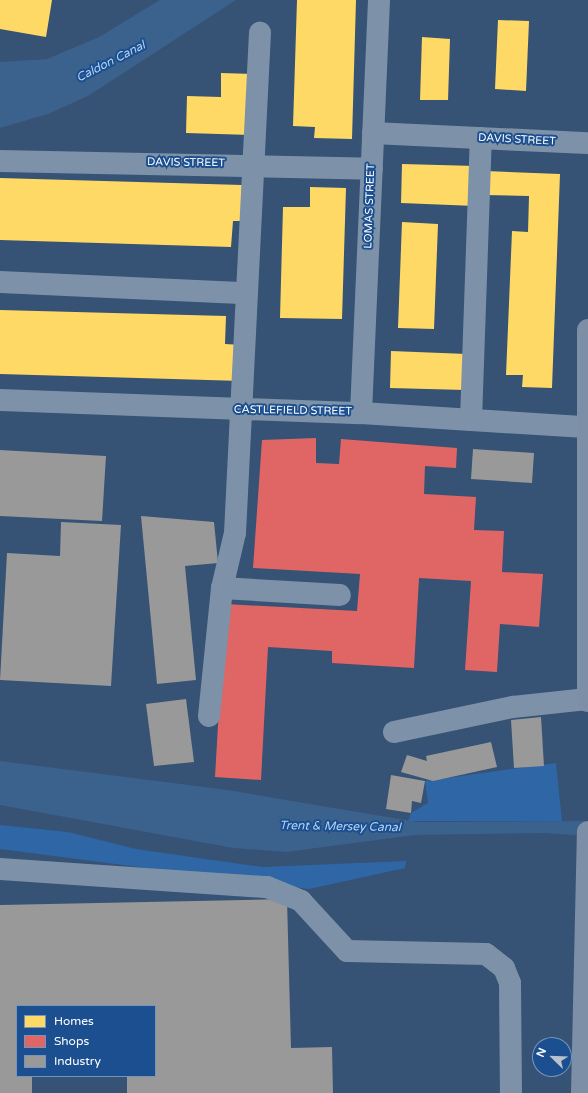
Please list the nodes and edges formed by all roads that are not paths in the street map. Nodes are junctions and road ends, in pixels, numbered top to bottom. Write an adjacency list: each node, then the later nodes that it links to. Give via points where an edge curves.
1 (379, 0): 3 (street, LOMAS STREET)
2 (260, 33): 7 (street)
3 (373, 133): 4 (street, DAVIS STREET); 8 (street, LOMAS STREET)
4 (481, 138): 5 (street, DAVIS STREET); 15 (street)
5 (588, 143)
6 (0, 161): 7 (street, DAVIS STREET)
7 (252, 164): 8 (street, DAVIS STREET); 10 (street)
8 (372, 169): 14 (street, LOMAS STREET)
9 (0, 282): 10 (street)
10 (246, 293): 13 (street)
11 (588, 330): 16 (main road)
12 (0, 400): 13 (street, CASTLEFIELD STREET)
13 (242, 410): 14 (street, CASTLEFIELD STREET); 17 (street, via 235,533)
14 (361, 413): 15 (street, CASTLEFIELD STREET)
15 (471, 420): 16 (street, CASTLEFIELD STREET)
16 (586, 427): 19 (main road)
17 (222, 588): 18 (street); 20 (street)
18 (340, 595)
19 (588, 700): 21 (street, via 513,707)
20 (209, 716)
21 (394, 732)
22 (588, 832): 23 (main road)
23 (587, 864): 26 (main road)
24 (0, 869): 25 (street, via 267,887 301,901 347,951 486,954 504,968 510,983)
25 (511, 1093)
26 (582, 1093)

